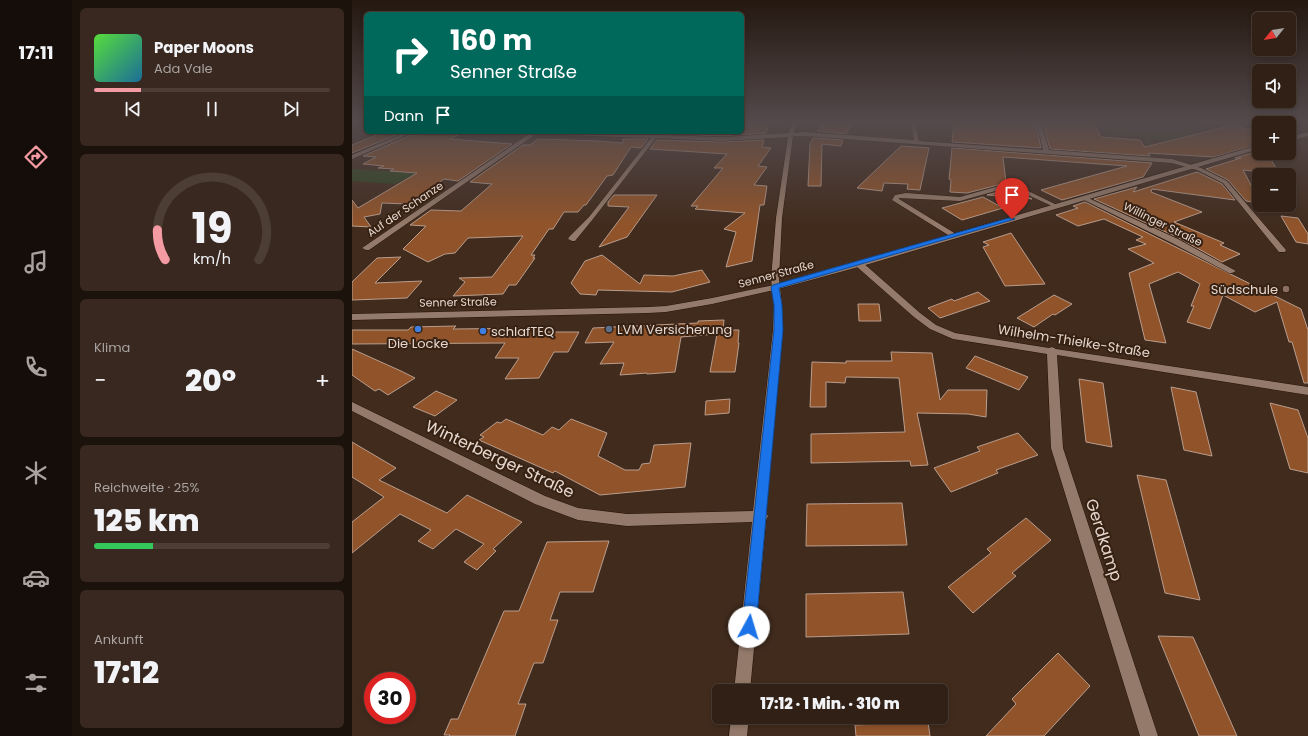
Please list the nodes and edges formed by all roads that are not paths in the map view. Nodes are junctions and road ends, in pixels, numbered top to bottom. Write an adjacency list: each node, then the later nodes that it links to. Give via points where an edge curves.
1 (498, 157): 11 (street, Auf der Schanze)
2 (638, 157): 10 (street)
3 (788, 157): 15 (street, via 779,218)
4 (1136, 157): 6 (street, via 1172,160)
5 (1223, 157): 6 (street, Senner Straße)
6 (1192, 166): 7 (street, Senner Straße); 12 (street, via 1225,182)
7 (1084, 198): 8 (street, Senner Straße); 14 (street, Willinger Straße)
8 (1056, 206): 9 (street, Senner Straße); 9 (street, via 1016,187 1006,186 960,199 906,194 897,196 895,200)
9 (953, 236): 13 (street, Senner Straße)
10 (572, 239)
11 (366, 248)
12 (1282, 250)
13 (859, 264): 15 (street, Senner Straße); 17 (street, Wilhelm-Thielke-Straße, via 917,315 933,327 953,336)
14 (1232, 271)
15 (775, 287): 16 (street, Senner Straße, via 712,302 666,309); 20 (street, via 778,330)
16 (352, 317)
17 (1052, 350): 18 (street, Wilhelm-Thielke-Straße); 24 (street, Gerdkamp, via 1057,448)
18 (1308, 390)
19 (352, 406): 20 (street, Winterberger Straße, via 540,500 578,514 627,520)
20 (760, 516): 21 (street)
21 (743, 684)
22 (739, 724): 23 (street)
23 (738, 736)
24 (1149, 736)

